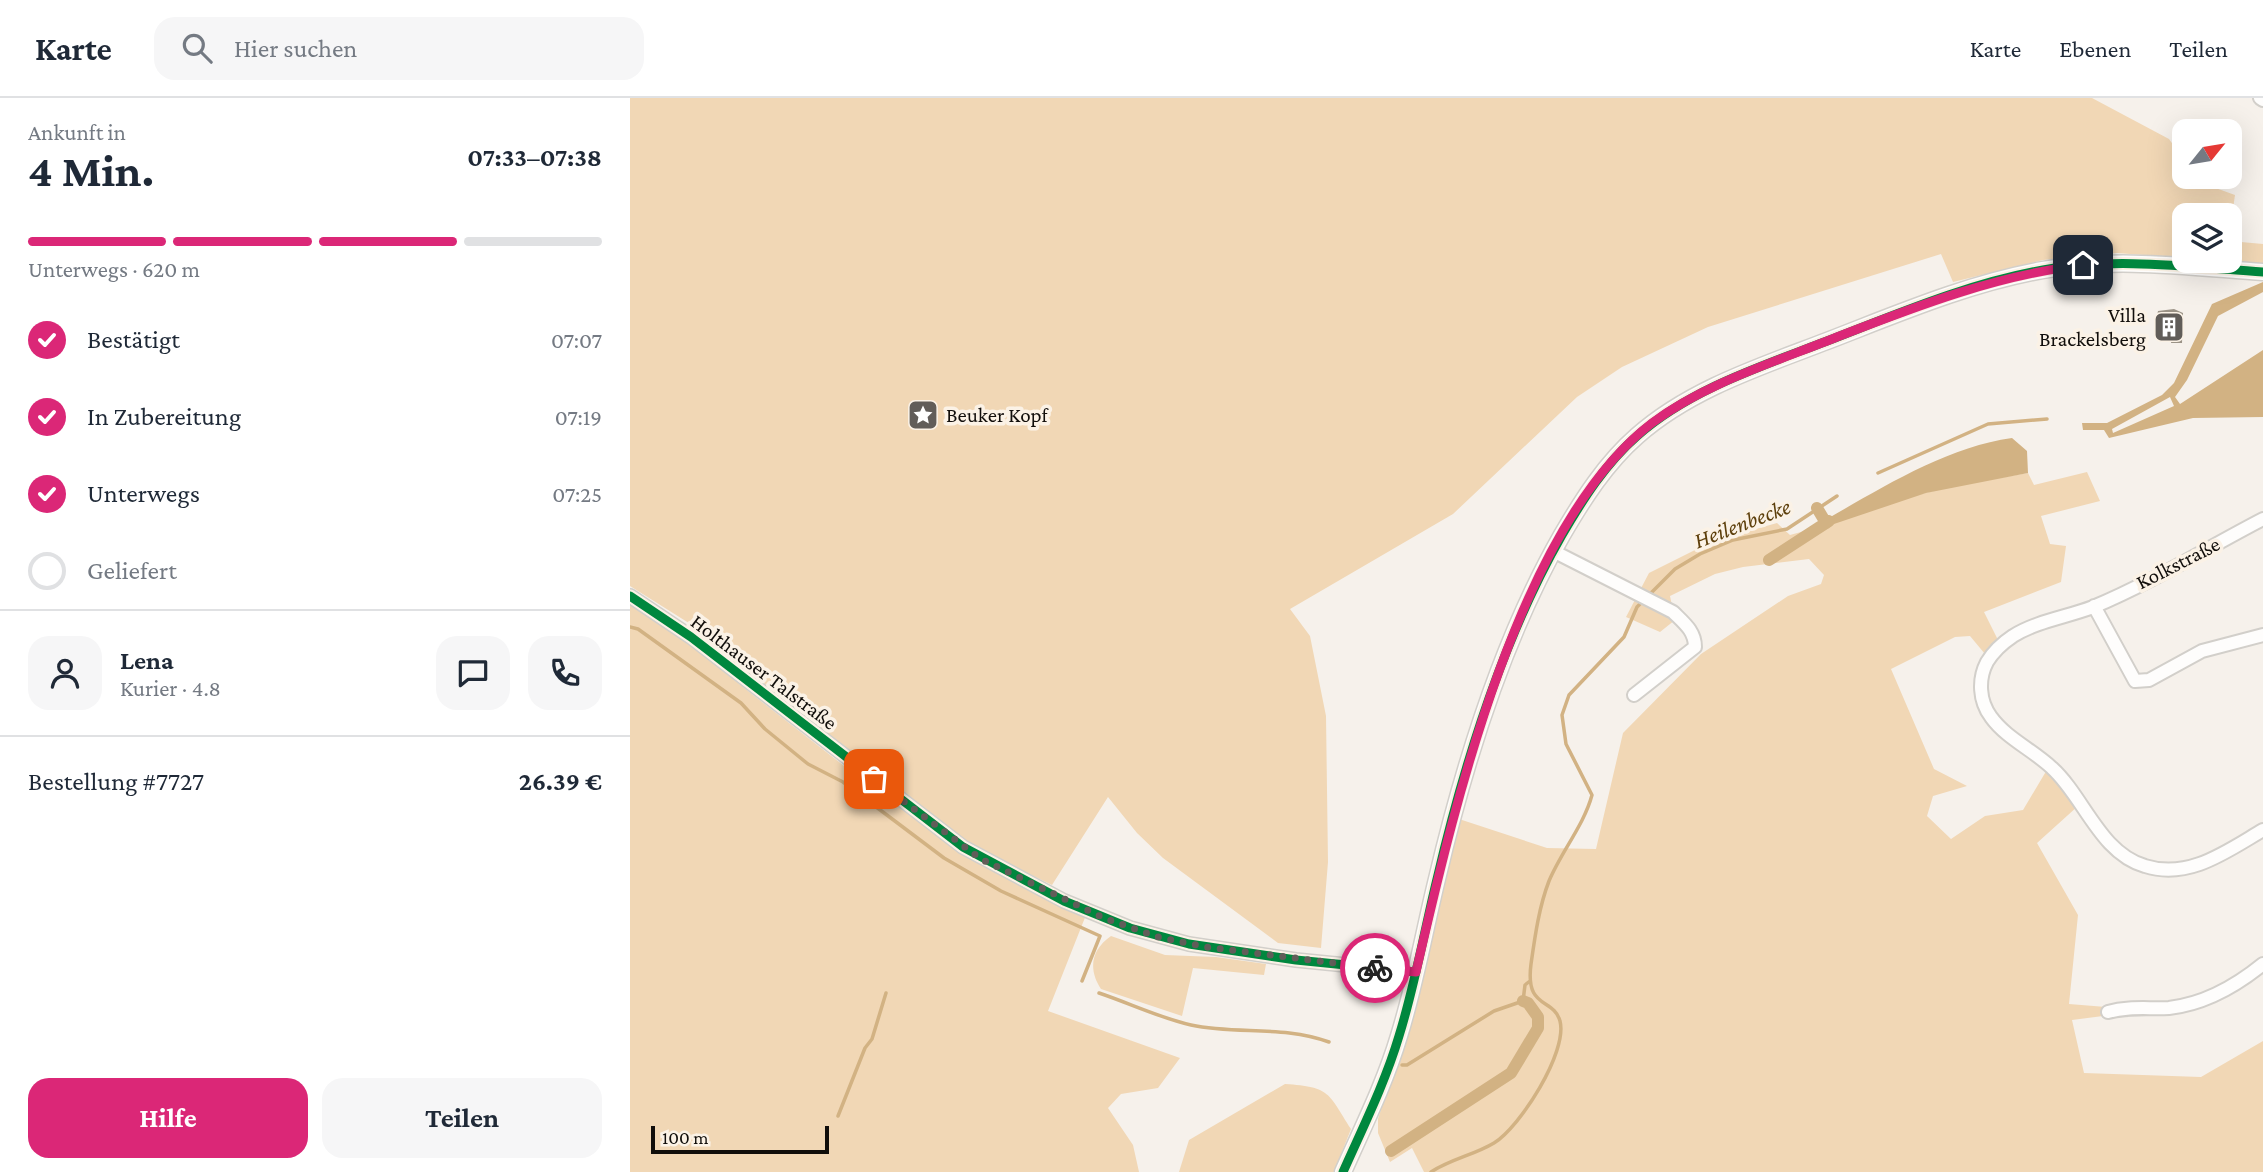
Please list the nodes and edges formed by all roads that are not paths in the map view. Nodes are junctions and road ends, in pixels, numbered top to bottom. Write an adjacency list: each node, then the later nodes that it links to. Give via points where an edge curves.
1 (2263, 272): 3 (main road, via 2107,264 2045,270 1969,289 1792,355 1692,398 1635,437 1589,491)
2 (2263, 519): 5 (street, Kolkstraße)
3 (1553, 551): 7 (street, via 1673,612 1689,627 1695,647); 10 (main road, via 1488,705 1449,831)
4 (630, 596): 10 (street, Holthauser Talstraße, via 691,637 963,847 1053,896 1174,941)
5 (2094, 606): 6 (street, via 2135,681 2149,680 2202,650); 8 (street, Kolkstraße, via 2023,630 1999,647 1981,678 1982,698 1991,717 2052,767 2114,846 2138,863 2187,869)
6 (2263, 635)
7 (1634, 695)
8 (2263, 831)
9 (2263, 964): 11 (street, via 2208,998 2170,1007 2125,1007)
10 (1416, 972): 12 (main road, via 1389,1066)
11 (2108, 1012)
12 (1343, 1172)

